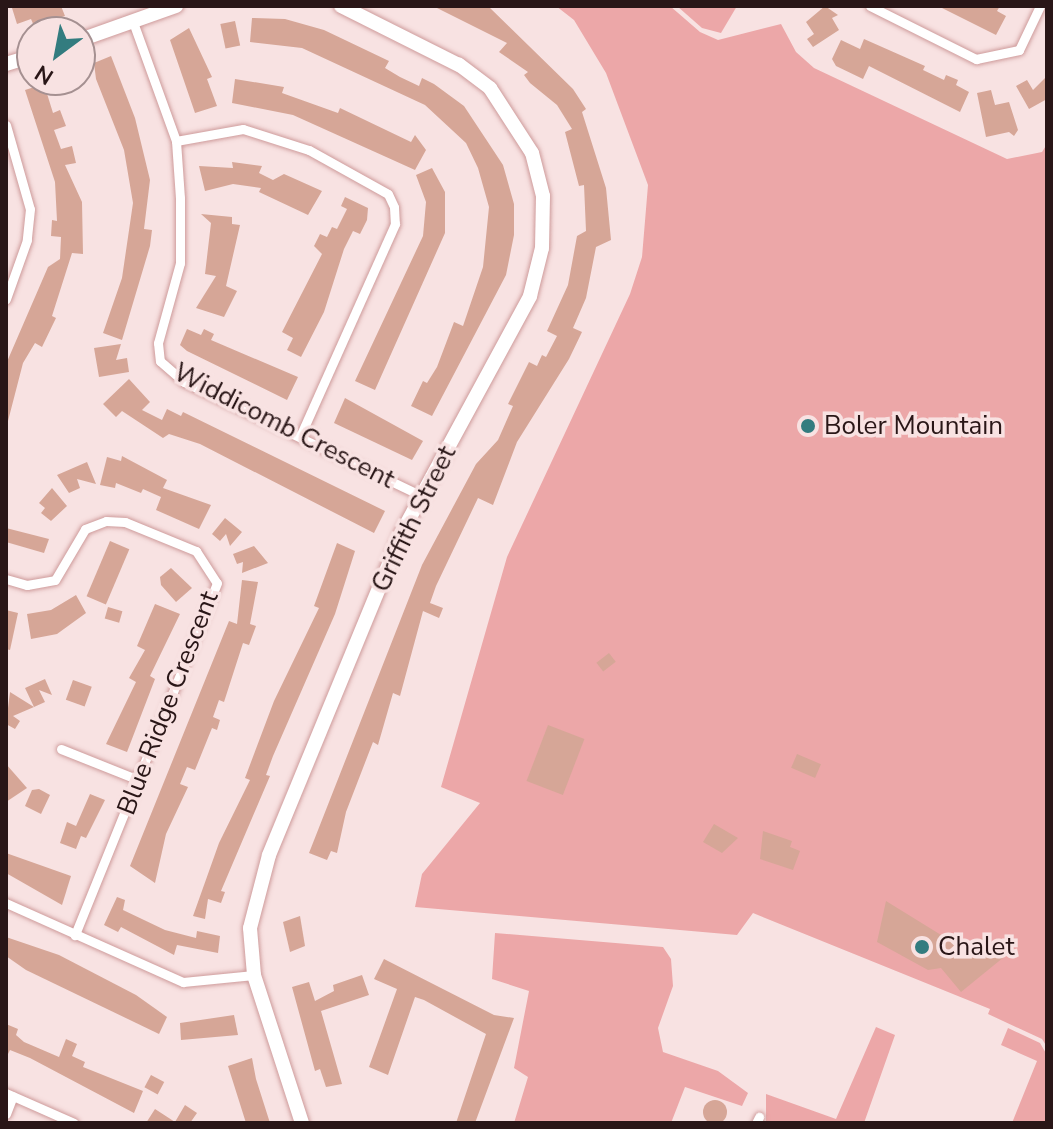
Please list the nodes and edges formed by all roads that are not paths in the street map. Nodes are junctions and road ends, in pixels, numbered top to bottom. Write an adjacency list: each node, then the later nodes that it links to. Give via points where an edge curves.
1 (176, 6): 5 (street)
2 (341, 6): 11 (street, Griffith Street, via 459,65 490,88 526,142 543,196 542,248 530,296)
3 (870, 6): 4 (street, via 976,59 1019,50)
4 (1040, 6)
5 (133, 22): 6 (street); 8 (street, Widdicomb Crescent)
6 (96, 35)
7 (6, 125): 9 (street, via 30,209 27,240)
8 (176, 141): 10 (street, Widdicomb Crescent, via 180,263 158,343 160,361 184,382); 10 (street, via 243,129 309,150 388,194 394,207 395,224)
9 (6, 299)
10 (301, 434): 11 (street, Widdicomb Crescent)
11 (422, 496): 17 (street, Griffith Street, via 401,534 269,855 250,928)
12 (6, 579): 14 (street, Blue Ridge Crescent, via 27,585 55,580 85,529 106,521 167,537 196,551 211,570 217,583 209,611)
13 (61, 749): 14 (street)
14 (139, 780): 16 (street, Blue Ridge Crescent)
15 (6, 903): 16 (street)
16 (75, 935): 17 (street, via 183,982)
17 (254, 975): 21 (street, Griffith Street)
18 (10, 1094): 19 (street); 20 (street)
19 (6, 1114)
20 (74, 1123)
21 (302, 1123)

